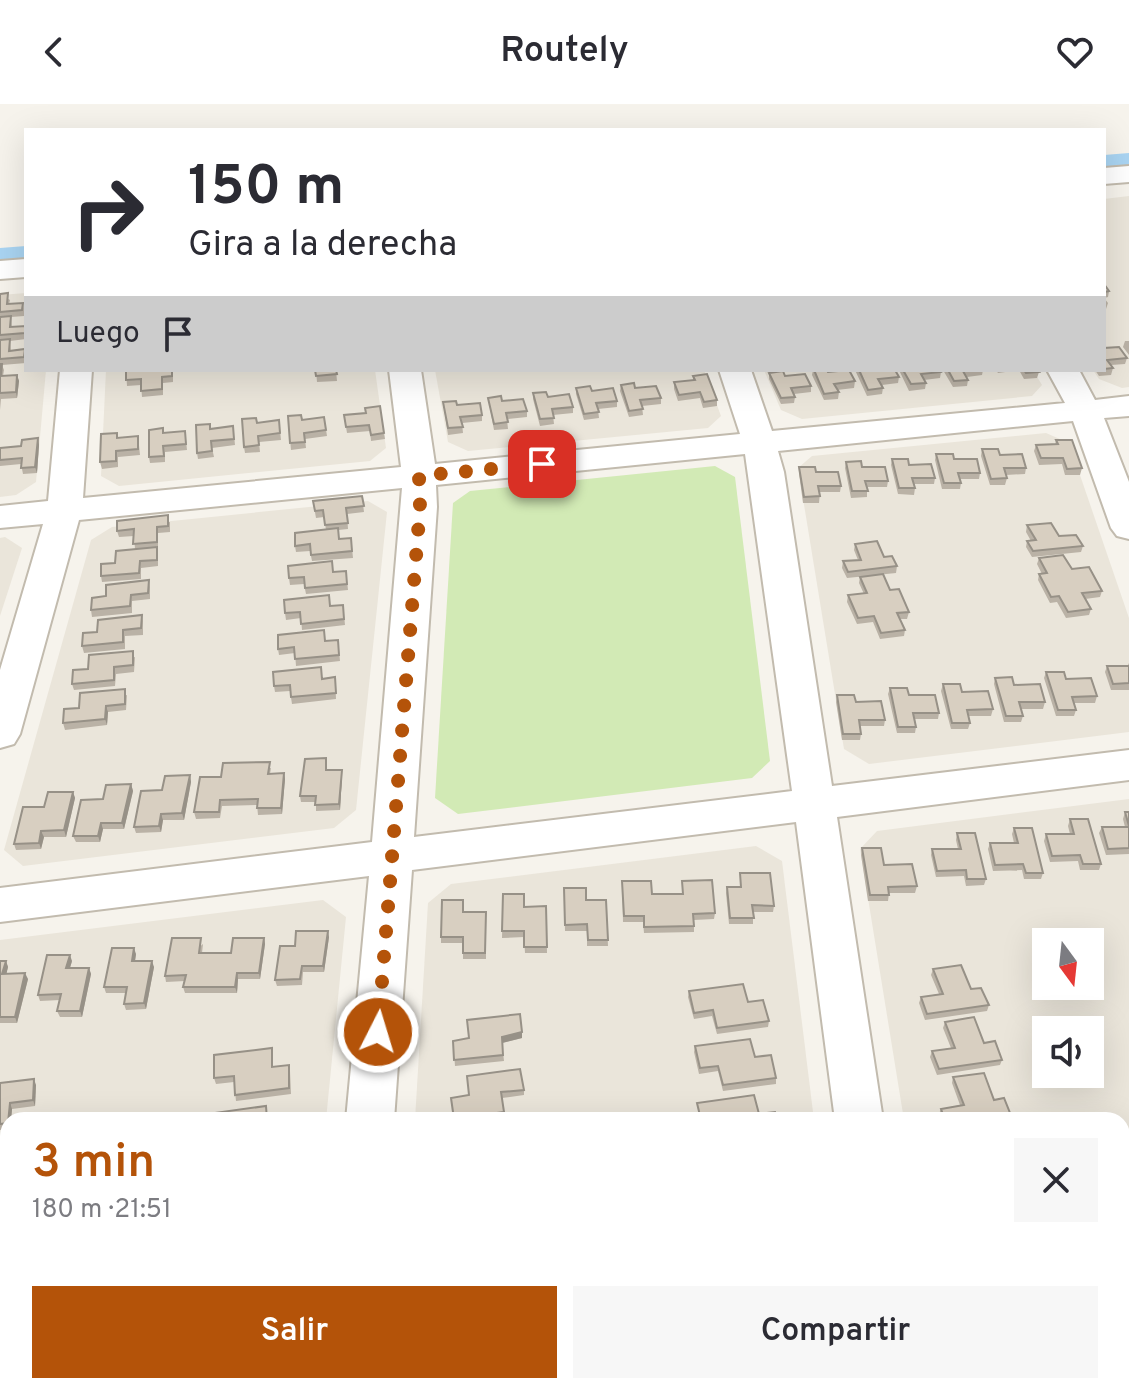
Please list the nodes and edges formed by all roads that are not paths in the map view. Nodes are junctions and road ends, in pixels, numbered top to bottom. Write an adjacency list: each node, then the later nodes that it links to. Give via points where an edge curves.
1 (1129, 174): 2 (street)
2 (1106, 176)
3 (24, 268): 4 (street)
4 (0, 270)
5 (76, 372): 13 (street)
6 (405, 372): 12 (street)
7 (736, 372): 11 (street)
8 (1064, 372): 10 (street)
9 (1129, 406): 10 (street)
10 (1085, 410): 11 (street); 15 (street)
11 (759, 442): 12 (street); 18 (street)
12 (419, 476): 13 (street); 19 (street)
13 (63, 511): 14 (street); 16 (street)
14 (0, 517)
15 (1129, 528)
16 (0, 734)
17 (1129, 765): 18 (street)
18 (814, 804): 19 (street); 22 (street)
19 (392, 856): 20 (street); 21 (street)
20 (0, 905)
21 (371, 1112)
22 (858, 1112)

